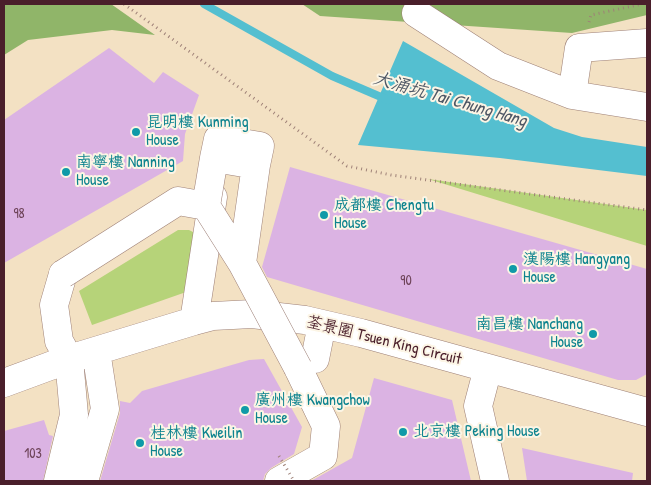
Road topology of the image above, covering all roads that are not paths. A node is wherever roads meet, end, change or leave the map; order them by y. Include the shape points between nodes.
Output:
1 (416, 13) dead end
2 (647, 43) edge
3 (572, 96) junction
4 (647, 108) edge
5 (210, 182) junction
6 (254, 182) junction
7 (242, 263) junction
8 (252, 314) junction
9 (194, 321) junction
10 (322, 324) junction
11 (96, 351) junction
12 (69, 359) junction
13 (307, 364) junction
14 (488, 368) junction
15 (4, 382) edge
16 (647, 412) edge
17 (279, 469) edge
18 (58, 481) edge
19 (84, 481) edge
20 (495, 481) edge

1 - 3 street via 498,66
2 - 3 street via 579,48
3 - 4 street
5 - 6 street
5 - 6 street, bridge via 218,139 260,146
5 - 7 street, bridge
5 - 12 street, bridge via 63,274 54,305 59,341
6 - 7 street, bridge
7 - 13 street, bridge
8 - 9 street, 荃景圍 Tsuen King Circuit via 222,315
8 - 9 street via 243,277 260,167 252,156 227,153 219,161
8 - 10 street, 荃景圍 Tsuen King Circuit
9 - 11 street, 荃景圍 Tsuen King Circuit
10 - 13 street
10 - 14 street, 荃景圍 Tsuen King Circuit
11 - 12 street, 荃景圍 Tsuen King Circuit
11 - 19 street via 105,409
12 - 15 street, 荃景圍 Tsuen King Circuit
12 - 18 street via 74,415
13 - 17 street via 326,426 323,456
14 - 16 street, 荃景圍 Tsuen King Circuit
14 - 20 street via 478,406

